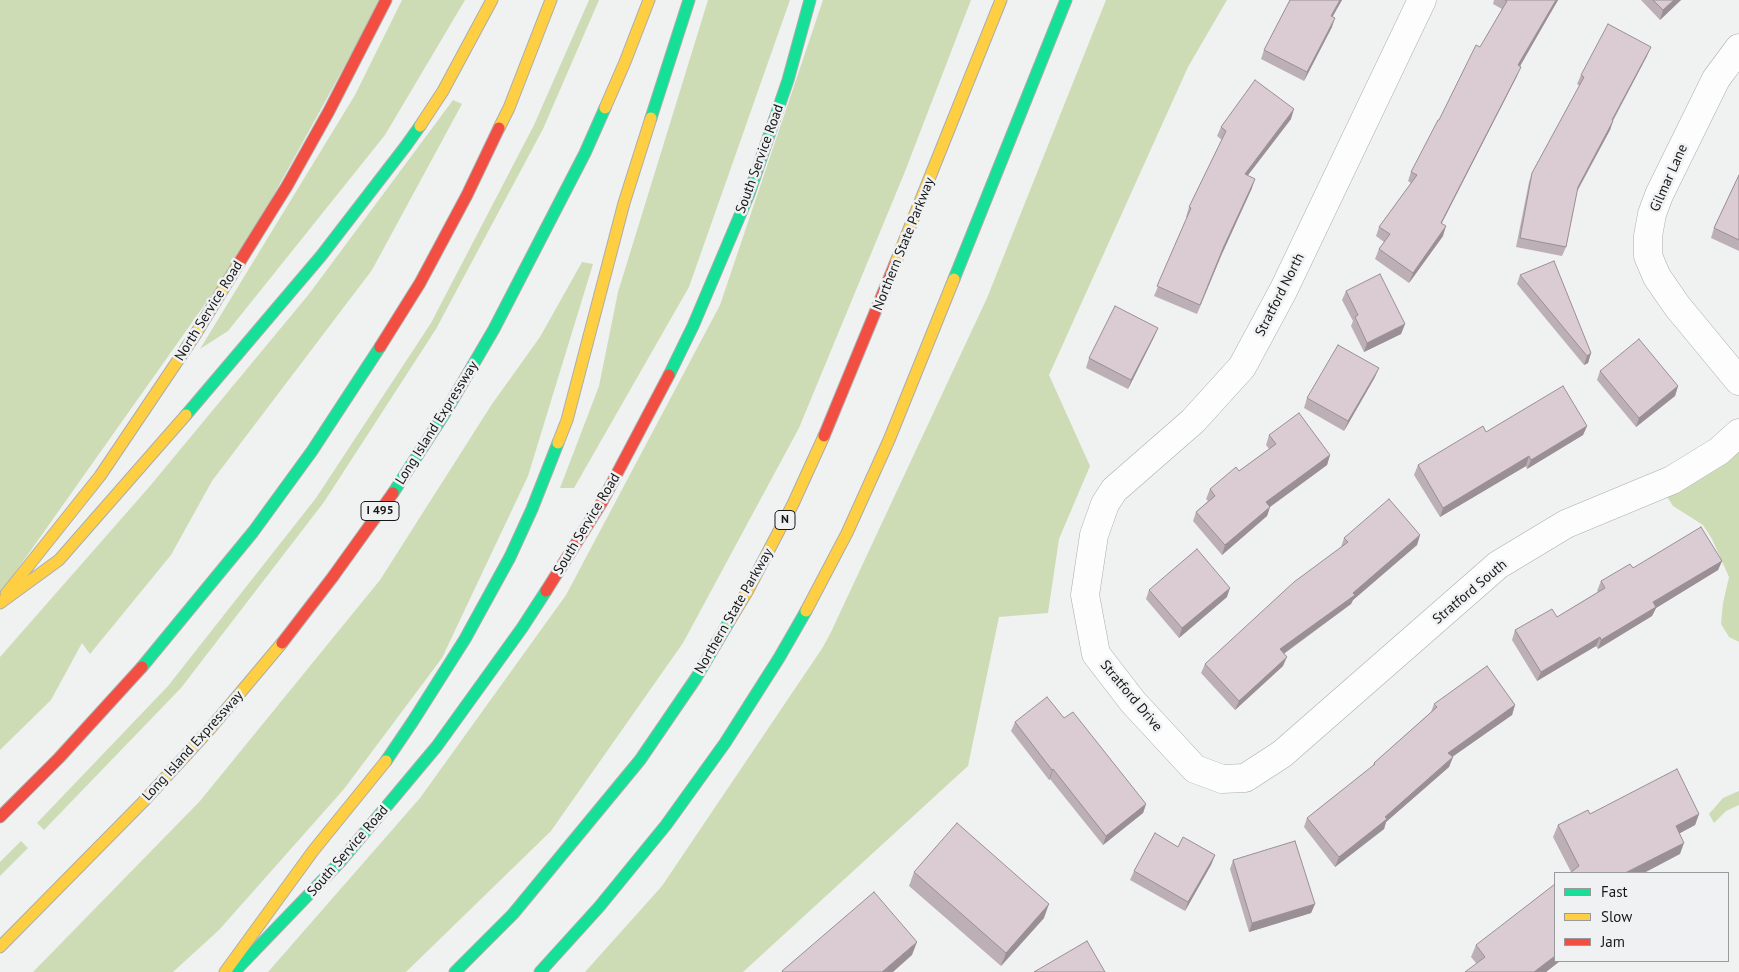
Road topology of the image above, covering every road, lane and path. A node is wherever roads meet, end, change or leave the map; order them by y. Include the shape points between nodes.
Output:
1 (386, 0) edge
2 (492, 0) edge
3 (551, 0) edge
4 (649, 0) edge
5 (689, 0) edge
6 (810, 0) edge
7 (1001, 0) edge
8 (1066, 0) edge
9 (1422, 0) edge
10 (1739, 48) edge
11 (1739, 381) edge
12 (1739, 433) edge
13 (1091, 553) joint
14 (0, 602) edge
15 (1222, 780) joint
16 (0, 817) edge
17 (0, 947) edge
18 (225, 972) edge
19 (234, 972) edge
20 (455, 972) edge
21 (540, 972) edge

1 - 14 main road, North Service Road via 287,186 195,335 100,476
2 - 14 main road via 443,91 322,256 59,560
3 - 16 main road via 509,108 462,204 420,283 368,368 247,539 128,684
4 - 17 main road, Long Island Expressway / I 495 via 625,62 541,240 445,413 390,498 326,586 210,730
5 - 18 main road via 624,203 568,420 510,558 465,639 413,721
6 - 19 main road, South Service Road via 769,137 730,240 670,374 602,502 522,628 437,746 340,862
7 - 20 main road, Northern State Parkway / N via 836,410 793,504 747,592 696,678 640,760 513,914
8 - 21 main road via 890,440 808,607 751,703 680,805 633,867
9 - 13 street, Stratford North via 1283,291 1242,367 1193,421 1114,490 1094,534
10 - 11 street, Gilmar Lane via 1716,79 1659,195 1648,236 1648,256 1657,277 1677,306
12 - 15 street, Stratford South via 1719,451 1672,480 1566,524 1498,565 1282,754 1245,778
13 - 15 street, Stratford Drive via 1085,595 1096,654 1133,702 1194,769

